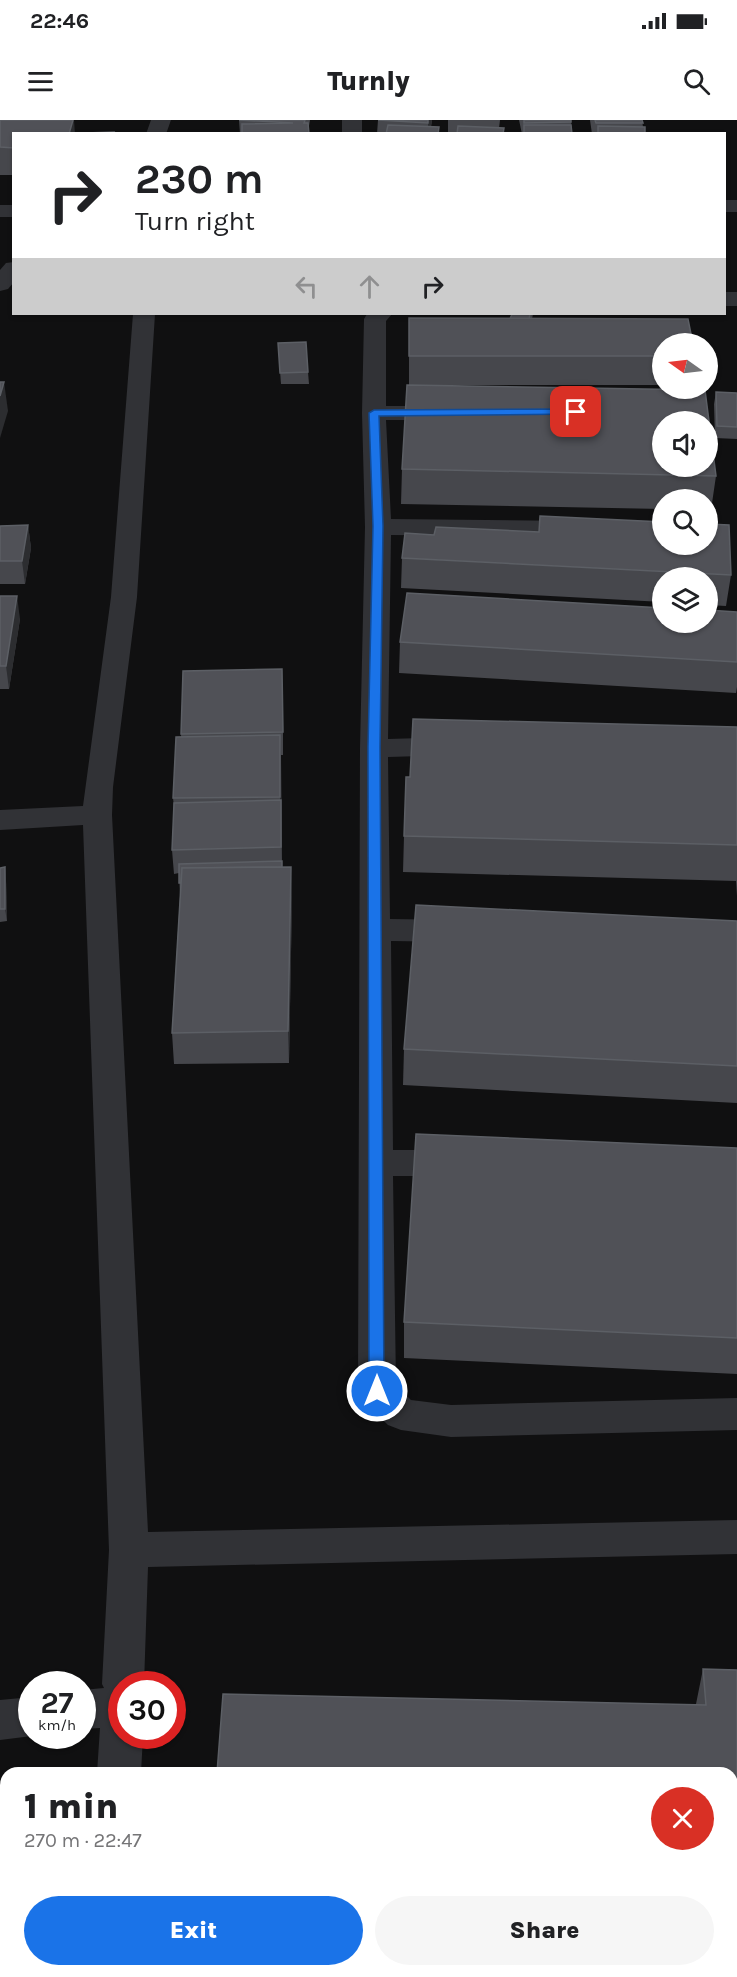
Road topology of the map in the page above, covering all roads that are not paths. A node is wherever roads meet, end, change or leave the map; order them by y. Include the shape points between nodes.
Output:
1 (12, 270) edge
2 (0, 284) edge
3 (144, 315) edge
4 (380, 315) edge
5 (374, 413) junction
6 (467, 413) edge
7 (378, 526) junction
8 (652, 530) edge
9 (481, 746) edge
10 (374, 747) junction
11 (97, 815) junction
12 (0, 820) edge
13 (374, 930) junction
14 (491, 931) edge
15 (376, 1163) junction
16 (492, 1164) edge
17 (737, 1414) edge
18 (737, 1538) edge
19 (129, 1550) junction
20 (124, 1671) edge
21 (18, 1718) edge
22 (0, 1720) edge
23 (120, 1749) edge
24 (119, 1767) edge

1 - 2 street
3 - 11 street via 124,597
4 - 5 street via 375,319
5 - 6 street
5 - 7 street
7 - 8 street
7 - 10 street
9 - 10 street
10 - 13 street
11 - 12 street
11 - 19 street
13 - 14 street
13 - 15 street
15 - 16 street
15 - 17 street via 377,1391 401,1414 451,1421
18 - 19 street
19 - 20 street
21 - 22 street
23 - 24 street

